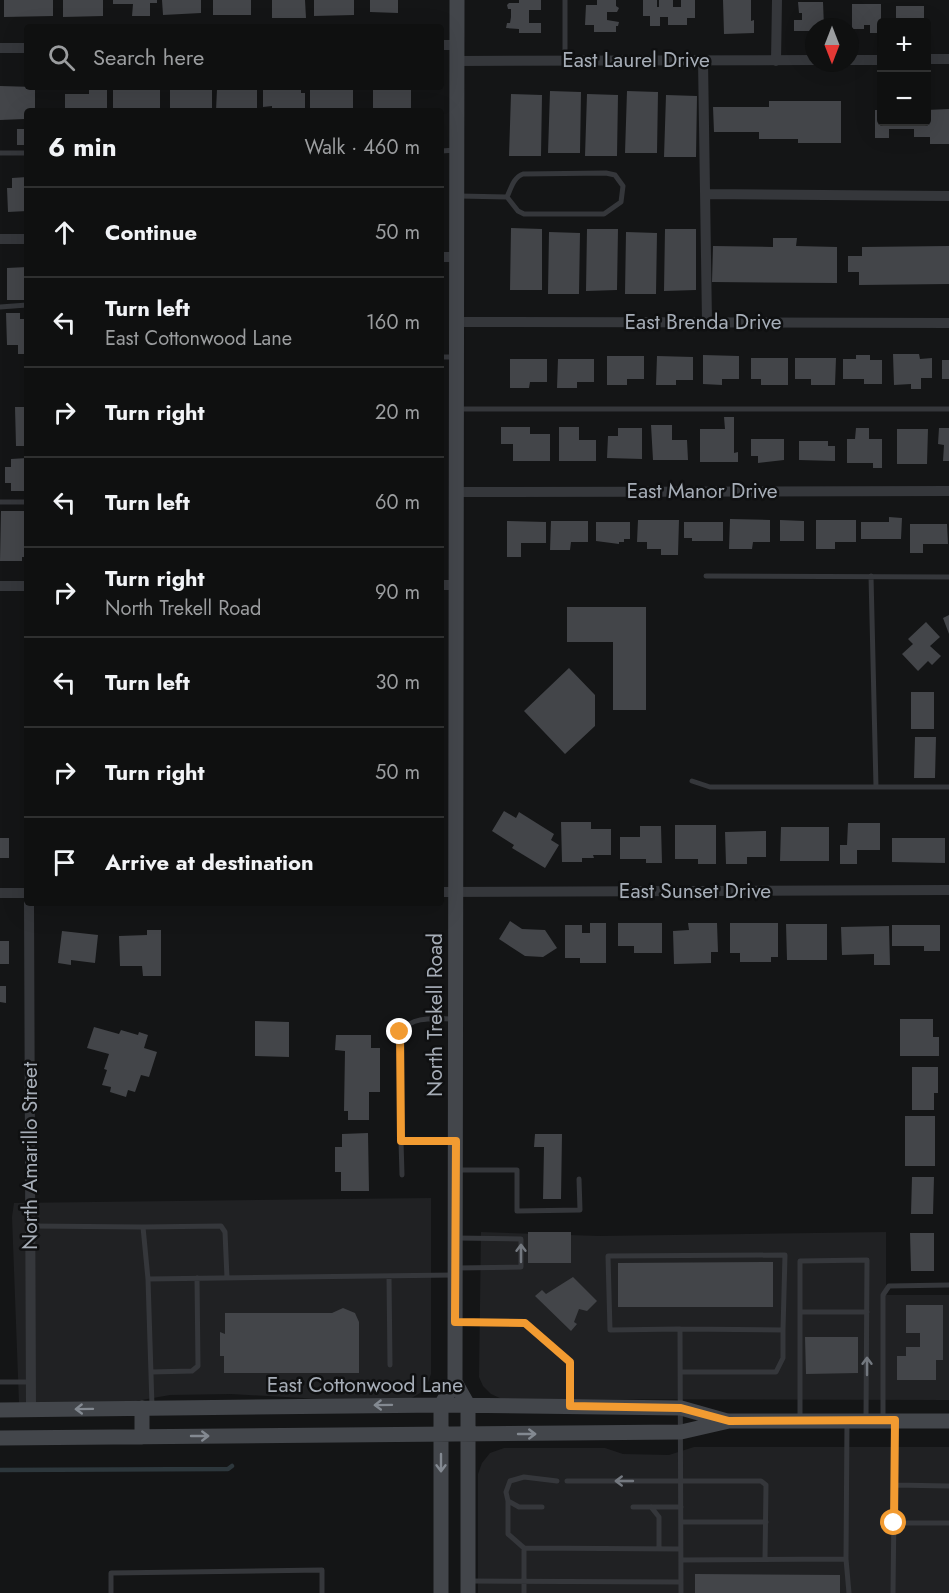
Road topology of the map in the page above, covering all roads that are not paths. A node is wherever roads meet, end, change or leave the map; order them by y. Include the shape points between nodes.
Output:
1 (457, 0) edge
2 (565, 0) edge
3 (777, 0) edge
4 (444, 45) edge
5 (457, 45) junction
6 (0, 48) edge
7 (24, 48) edge
8 (931, 59) edge
9 (949, 59) edge
10 (565, 60) junction
11 (704, 60) junction
12 (805, 60) edge
13 (859, 60) edge
14 (877, 60) edge
15 (457, 61) junction
16 (776, 61) junction
17 (444, 150) edge
18 (457, 150) junction
19 (0, 153) edge
20 (24, 153) edge
21 (705, 194) junction
22 (457, 195) junction
23 (949, 196) edge
24 (507, 197) junction
25 (0, 239) edge
26 (24, 239) edge
27 (444, 257) edge
28 (457, 257) junction
29 (24, 305) edge
30 (0, 307) edge
31 (457, 322) junction
32 (707, 322) junction
33 (949, 323) edge
34 (449, 357) edge
35 (456, 409) junction
36 (949, 409) edge
37 (949, 491) edge
38 (456, 492) junction
39 (0, 502) edge
40 (24, 502) edge
41 (706, 576) dead end
42 (871, 576) junction
43 (949, 577) edge
44 (448, 585) edge
45 (0, 586) edge
46 (24, 586) edge
47 (692, 781) dead end
48 (876, 787) junction
49 (949, 787) edge
50 (949, 890) edge
51 (449, 892) edge
52 (0, 893) edge
53 (24, 893) edge
54 (29, 906) edge
55 (456, 1019) junction
56 (401, 1141) junction
57 (456, 1141) junction
58 (455, 1170) junction
59 (402, 1175) dead end
60 (579, 1179) dead end
61 (30, 1226) junction
62 (143, 1227) junction
63 (455, 1238) junction
64 (455, 1271) junction
65 (389, 1276) junction
66 (197, 1278) junction
67 (227, 1278) junction
68 (148, 1279) junction
69 (949, 1286) edge
70 (800, 1312) junction
71 (867, 1312) junction
72 (455, 1322) junction
73 (680, 1329) junction
74 (783, 1330) junction
75 (390, 1365) dead end
76 (151, 1372) junction
77 (681, 1372) junction
78 (0, 1382) edge
79 (31, 1382) junction
80 (455, 1382) junction
81 (441, 1405) junction
82 (468, 1405) junction
83 (570, 1406) junction
84 (147, 1408) junction
85 (681, 1408) junction
86 (31, 1409) junction
87 (0, 1410) edge
88 (800, 1420) junction
89 (847, 1420) junction
90 (866, 1420) junction
91 (889, 1420) junction
92 (729, 1421) junction
93 (949, 1421) edge
94 (681, 1432) junction
95 (441, 1434) junction
96 (469, 1434) junction
97 (142, 1437) junction
98 (0, 1438) edge
99 (681, 1480) junction
100 (557, 1481) dead end
101 (567, 1481) dead end
102 (894, 1485) junction
103 (949, 1486) edge
104 (508, 1501) junction
105 (542, 1507) dead end
106 (633, 1507) dead end
107 (651, 1507) junction
108 (681, 1507) junction
109 (681, 1522) junction
110 (766, 1522) junction
111 (894, 1523) junction
112 (949, 1523) edge
113 (524, 1548) junction
114 (659, 1549) junction
115 (681, 1549) junction
116 (846, 1559) junction
117 (681, 1560) junction
118 (765, 1560) junction
119 (524, 1581) junction
120 (681, 1582) junction
121 (468, 1587) edge
122 (111, 1593) edge
123 (322, 1593) edge
124 (441, 1593) edge
125 (524, 1593) edge
126 (681, 1593) edge
127 (849, 1593) edge
128 (893, 1593) edge

1 - 5 main road, North Trekell Road
2 - 10 lane
3 - 16 street
4 - 5 street
5 - 15 main road, North Trekell Road
6 - 7 street
8 - 9 street
10 - 11 street, East Laurel Drive
10 - 15 street, East Laurel Drive
11 - 16 street, East Laurel Drive
11 - 21 street
12 - 16 street, East Laurel Drive
13 - 14 street
15 - 18 main road, North Trekell Road
17 - 18 lane
18 - 22 main road, North Trekell Road
19 - 20 lane
21 - 23 street
21 - 32 street
22 - 24 lane
22 - 28 main road, North Trekell Road
24 - 24 lane via 524,214 604,214 621,202 623,186 615,175 606,173 523,174 515,180
25 - 26 street
27 - 28 street
28 - 31 main road, North Trekell Road
29 - 30 lane
31 - 32 street, East Brenda Drive
31 - 34 main road, North Trekell Road
32 - 33 street, East Brenda Drive
34 - 35 main road, North Trekell Road
35 - 36 lane
35 - 38 main road, North Trekell Road
37 - 38 street, East Manor Drive
38 - 44 main road, North Trekell Road
39 - 40 lane
41 - 42 lane
42 - 43 lane
42 - 48 lane
44 - 51 main road, North Trekell Road
45 - 46 street
47 - 48 lane via 710,787
48 - 49 lane
50 - 51 street, East Sunset Drive
51 - 55 main road, North Trekell Road
52 - 53 street
54 - 61 street, North Amarillo Street
55 - 56 lane via 416,1020 400,1032
55 - 57 main road, North Trekell Road
56 - 57 lane
56 - 59 lane
57 - 58 main road, North Trekell Road
58 - 60 lane via 517,1170 517,1211 580,1210
58 - 63 main road, North Trekell Road
61 - 62 lane
61 - 79 street, North Amarillo Street
62 - 67 lane via 221,1226 225,1232
62 - 68 lane
63 - 64 main road, North Trekell Road
64 -> 63 lane via 521,1267 521,1239
64 - 65 lane
64 - 72 main road, North Trekell Road
65 - 67 lane
65 - 75 lane
66 - 67 lane
66 - 68 lane
66 - 76 lane via 198,1366 192,1371
68 - 76 lane
69 - 91 lane via 888,1286 883,1294
70 - 71 lane
70 - 71 lane via 800,1261 867,1260
70 - 88 lane
90 -> 71 lane
72 - 80 main road, North Trekell Road
72 - 83 lane via 525,1323 570,1362
73 - 74 lane
73 - 74 lane via 610,1330 608,1256 785,1255
73 - 77 lane
74 - 77 lane via 783,1358 776,1372
76 - 84 lane
77 - 85 lane
78 - 79 lane
79 - 86 street, North Amarillo Street
80 - 81 main road
80 - 82 main road, North Trekell Road
81 - 82 main road, East Cottonwood Lane
81 -> 84 main road, East Cottonwood Lane
81 - 95 main road
82 - 83 main road, East Cottonwood Lane
82 - 96 main road, North Trekell Road
83 - 85 main road, East Cottonwood Lane
84 -> 86 main road, East Cottonwood Lane
84 - 97 main road
85 - 92 main road, East Cottonwood Lane
85 - 94 lane
86 - 87 main road, East Cottonwood Lane
88 - 89 main road, East Cottonwood Lane
88 - 92 main road, East Cottonwood Lane
89 - 90 main road, East Cottonwood Lane
89 - 116 lane
90 - 91 main road, East Cottonwood Lane
91 - 93 main road, East Cottonwood Lane
91 - 102 lane
92 - 94 main road, East Cottonwood Lane
96 -> 94 main road, East Cottonwood Lane
94 - 99 lane
95 - 96 main road, East Cottonwood Lane
97 -> 95 main road, East Cottonwood Lane
95 -> 124 main road
96 - 121 main road, North Trekell Road
97 - 98 main road, East Cottonwood Lane
99 -> 101 lane
99 - 108 lane
99 - 110 lane via 761,1481 766,1485
100 - 104 lane via 524,1477 510,1481
102 - 103 lane
102 - 111 lane
104 - 105 lane via 519,1507
104 - 113 lane via 508,1534
106 - 107 lane
107 - 108 lane
107 - 114 lane via 659,1517
108 - 109 lane
109 - 110 lane
109 - 115 lane
110 - 118 lane
111 - 112 lane
111 - 128 lane
113 - 114 lane
113 - 119 lane
114 - 115 lane
115 - 117 lane
116 - 118 lane
116 - 127 lane
117 - 118 lane
117 - 120 lane
119 - 120 lane
119 - 121 lane
119 - 125 lane
120 - 126 lane
122 - 123 lane via 111,1572 322,1570

